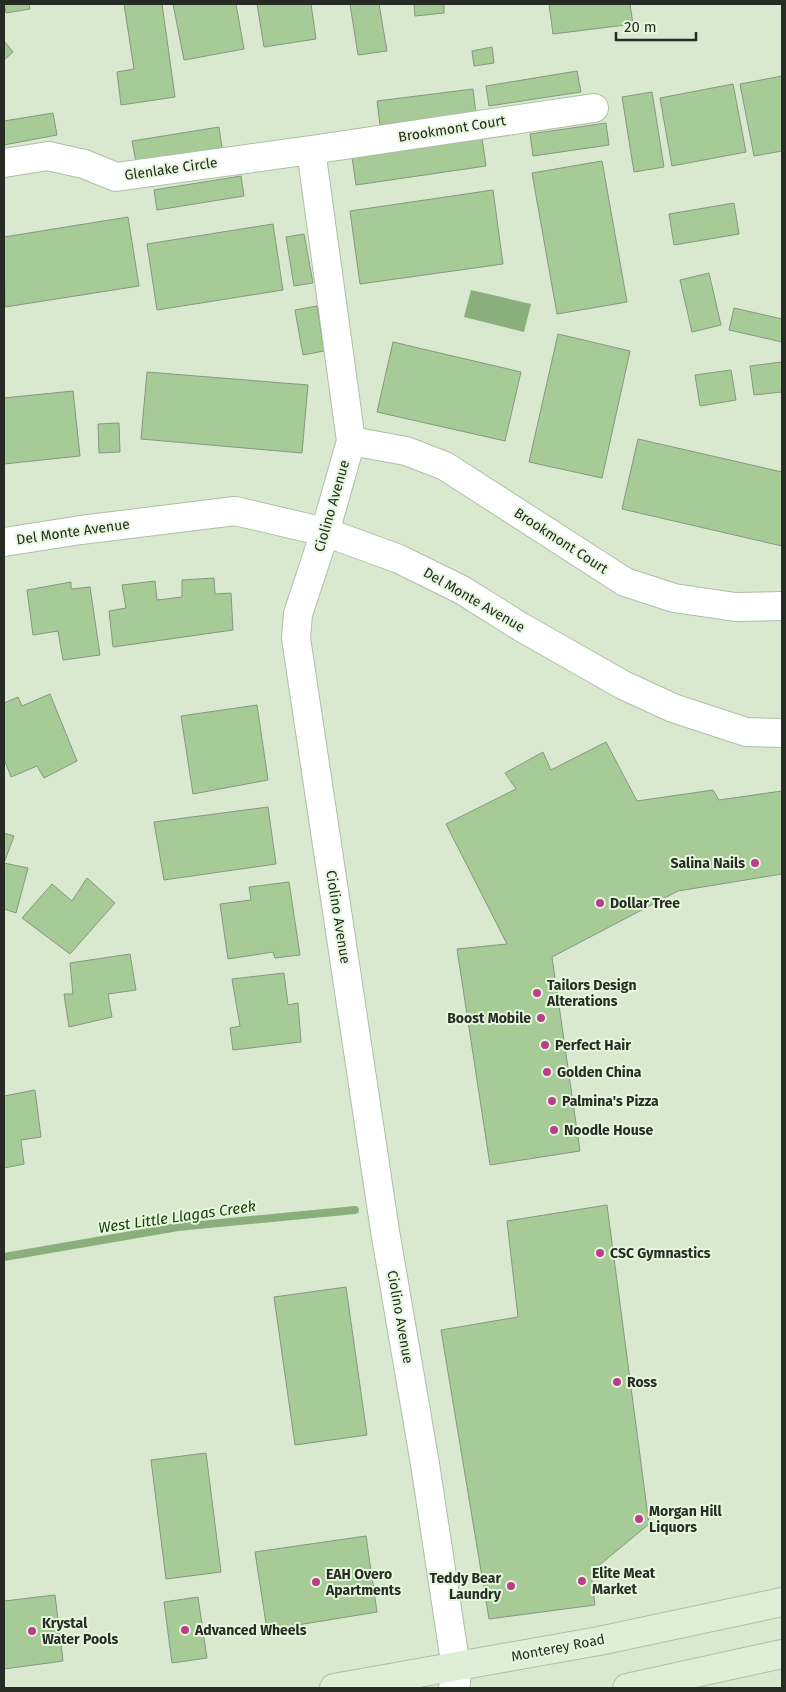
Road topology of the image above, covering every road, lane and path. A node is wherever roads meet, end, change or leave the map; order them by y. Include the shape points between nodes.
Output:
1 (594, 108) dead end
2 (311, 150) junction
3 (4, 162) edge
4 (351, 441) junction
5 (325, 532) junction
6 (4, 542) edge
7 (782, 606) edge
8 (782, 733) edge
9 (782, 1602) edge
10 (782, 1654) edge
11 (454, 1678) edge
12 (334, 1688) edge
13 (627, 1688) edge

1 - 2 street, Brookmont Court
2 - 3 street, Glenlake Circle via 116,177 84,164 48,156
2 - 4 street, Ciolino Avenue
4 - 5 street, Ciolino Avenue
4 - 7 street, Brookmont Court via 406,451 445,466 625,582 674,598 735,606
5 - 6 street, Del Monte Avenue via 235,511
5 - 8 street, Del Monte Avenue via 399,559 462,590 623,685 673,708 746,732
5 - 11 street, Ciolino Avenue via 298,614 296,638 385,1231 425,1464
9 - 11 main road, Monterey Road
10 - 13 main road
11 - 12 main road, Monterey Road

